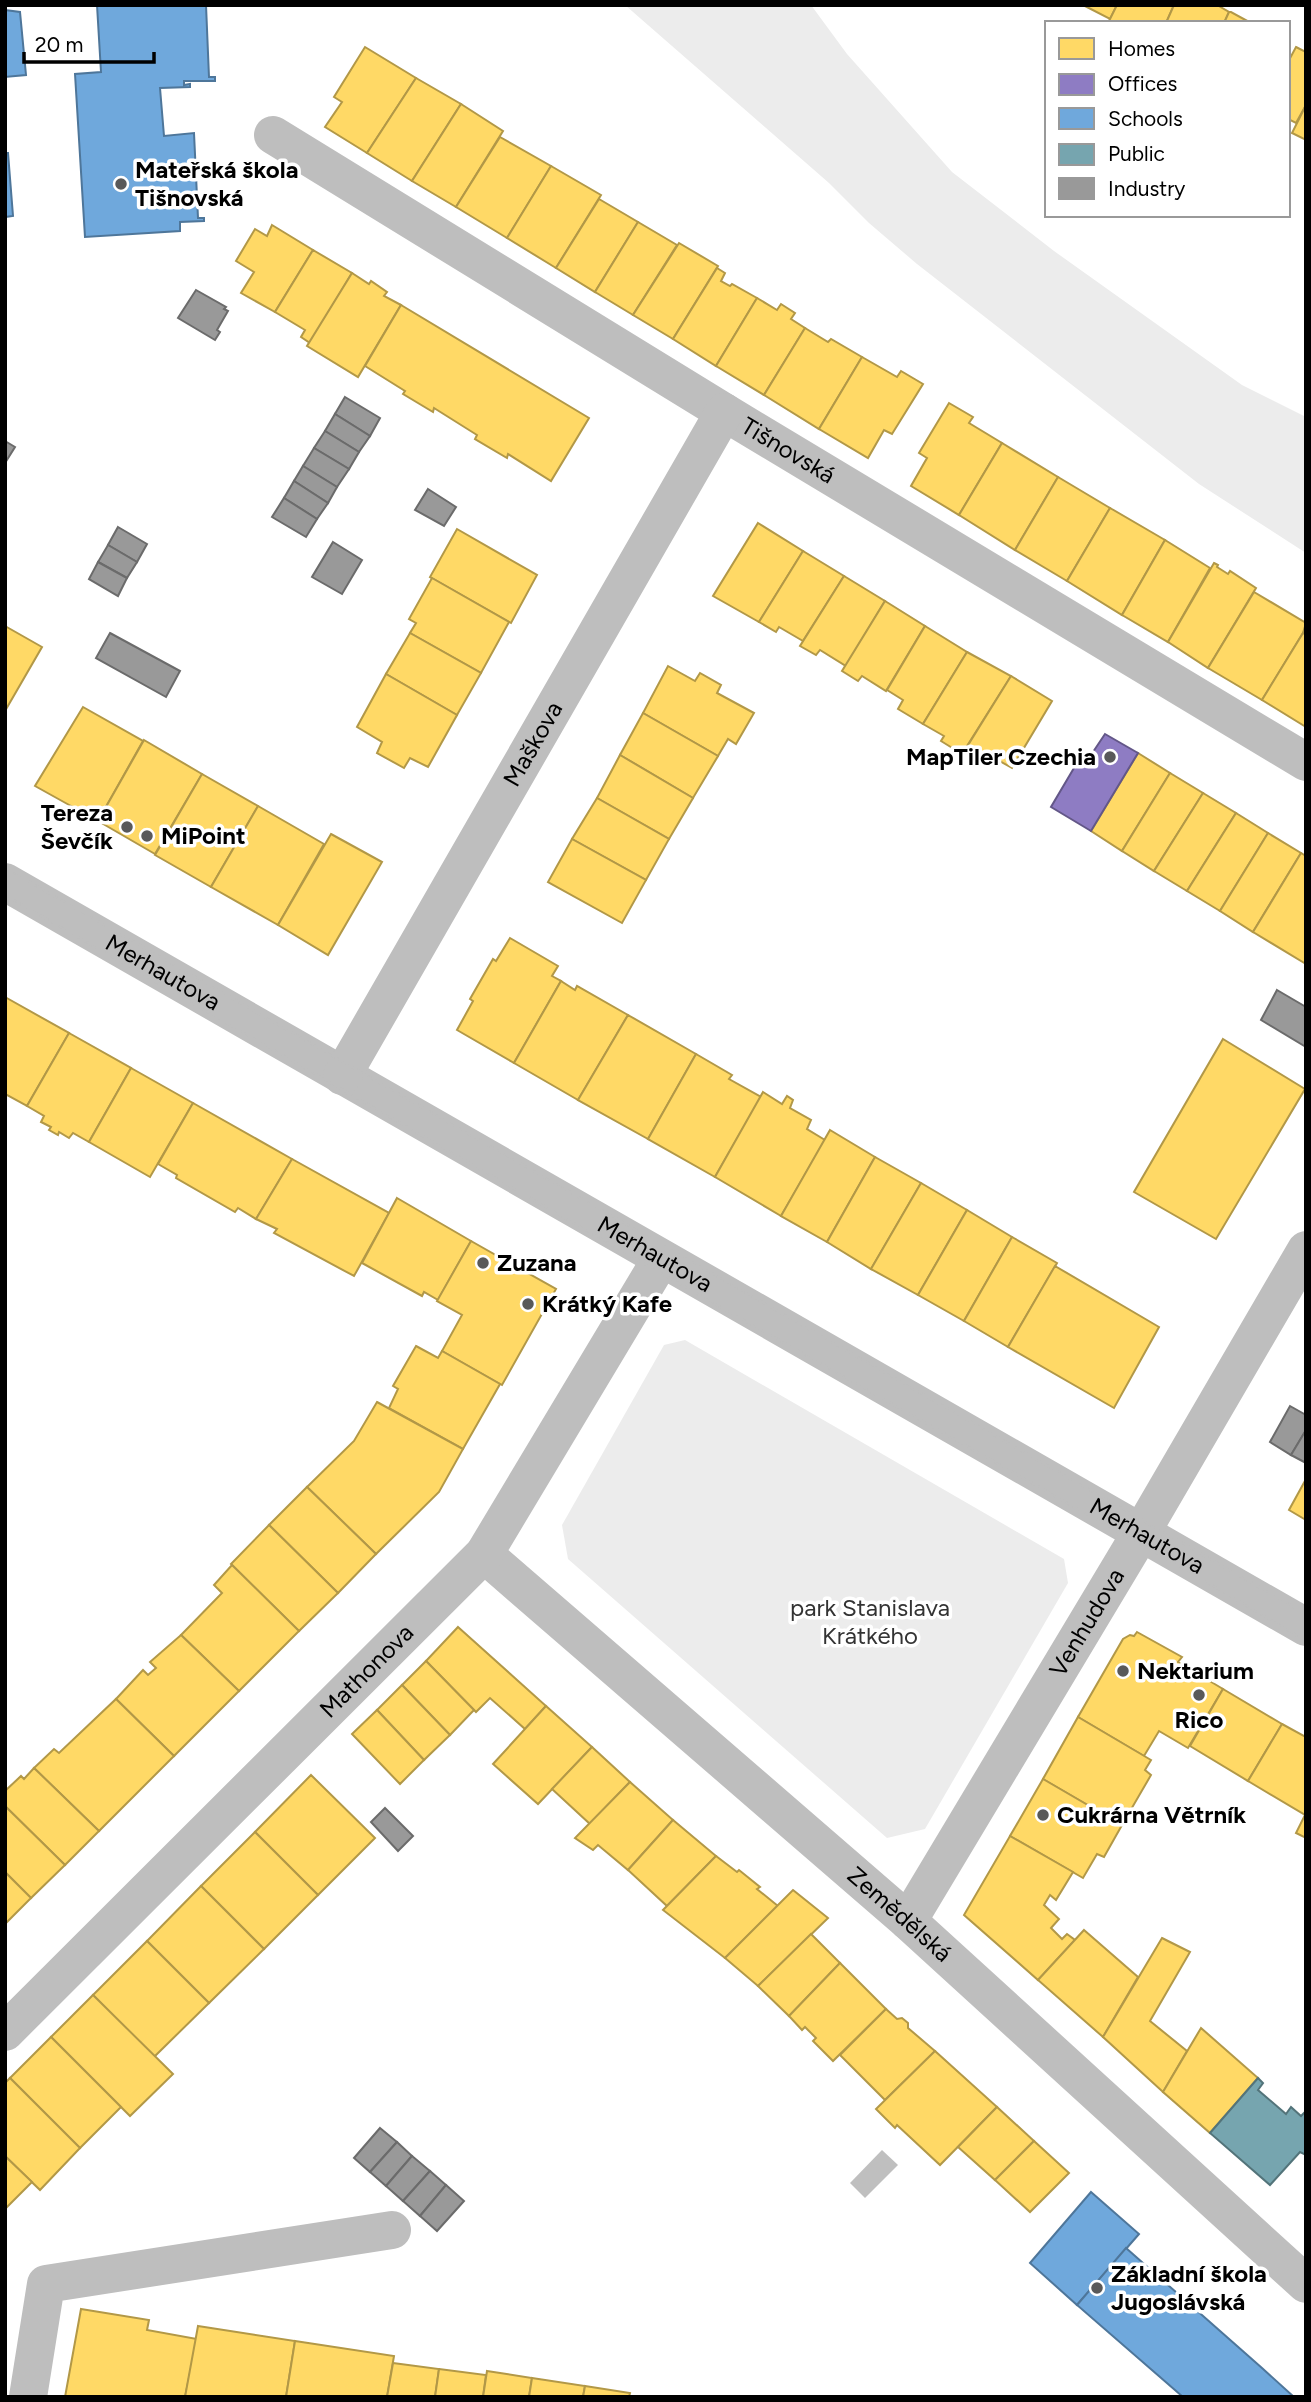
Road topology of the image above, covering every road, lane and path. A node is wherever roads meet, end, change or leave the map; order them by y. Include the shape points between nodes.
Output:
1 (273, 135) dead end
2 (724, 412) junction
3 (1306, 762) edge
4 (5, 882) edge
5 (342, 1076) junction
6 (1306, 1250) edge
7 (661, 1259) junction
8 (1142, 1531) junction
9 (484, 1554) junction
10 (1306, 1627) edge
11 (908, 1921) junction
12 (5, 2032) edge
13 (392, 2231) dead end
14 (1306, 2284) edge
15 (28, 2397) edge

1 - 2 street, Tišnovská
2 - 3 street, Tišnovská
2 - 5 street, Maškova
4 - 5 street, Merhautova
5 - 7 street, Merhautova
6 - 8 street, Venhudova
7 - 8 street, Merhautova
7 - 9 street, Mathonova
8 - 10 street, Merhautova
8 - 11 street, Venhudova
9 - 11 street, Zemědělská
9 - 12 street, Mathonova
11 - 14 street, Zemědělská
13 - 15 street via 46,2284

